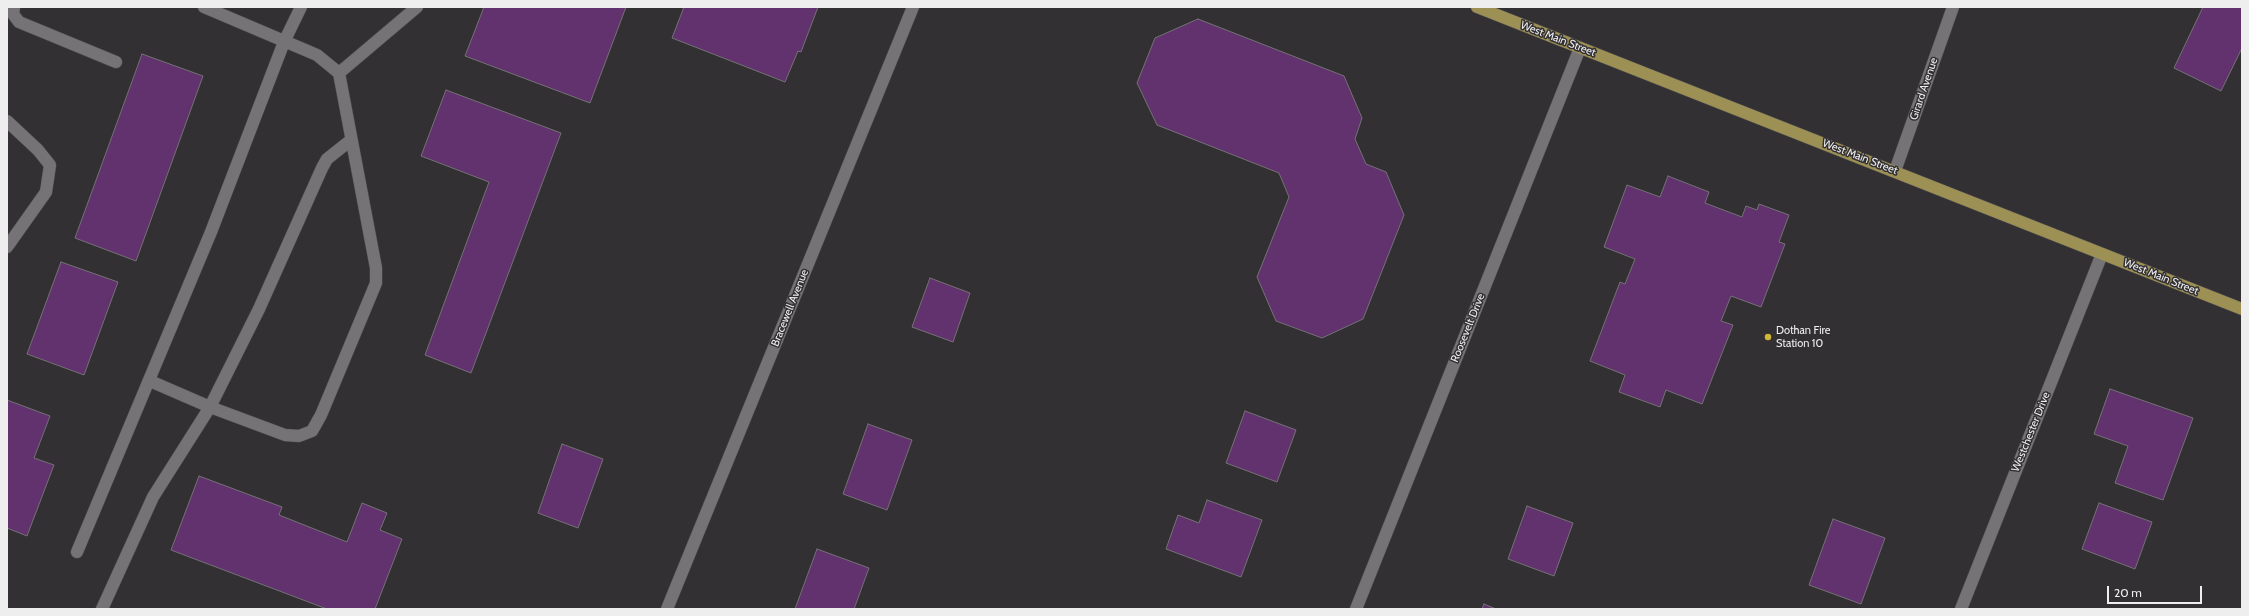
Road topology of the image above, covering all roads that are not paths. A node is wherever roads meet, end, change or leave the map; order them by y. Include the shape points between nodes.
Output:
1 (14, 7) edge
2 (204, 7) edge
3 (301, 7) edge
4 (417, 7) edge
5 (913, 7) edge
6 (1477, 7) edge
7 (1953, 7) edge
8 (284, 42) junction
9 (1580, 48) junction
10 (116, 62) dead end
11 (339, 73) junction
12 (7, 121) edge
13 (351, 140) junction
14 (1895, 171) junction
15 (7, 247) edge
16 (2102, 254) junction
17 (2242, 309) edge
18 (150, 381) junction
19 (210, 407) junction
20 (77, 552) dead end
21 (102, 609) edge
22 (667, 609) edge
23 (1356, 609) edge
24 (1960, 609) edge

1 - 10 street via 13,14 19,22
2 - 8 street
3 - 8 street
4 - 11 street
5 - 22 street, Bracewell Avenue
6 - 9 main road, West Main Street
7 - 14 street, Girard Avenue
8 - 11 street via 317,55
8 - 18 street
9 - 14 main road, West Main Street
9 - 23 street, Roosevelt Drive
11 - 13 street
12 - 15 street via 50,164 46,192
13 - 19 street via 327,159 322,168 259,309
13 - 19 street via 376,268 376,283 321,415 312,431 299,436 285,435
14 - 16 main road, West Main Street
16 - 17 main road, West Main Street
16 - 24 street, Westchester Drive
18 - 19 street
18 - 20 street
19 - 21 street via 153,497

